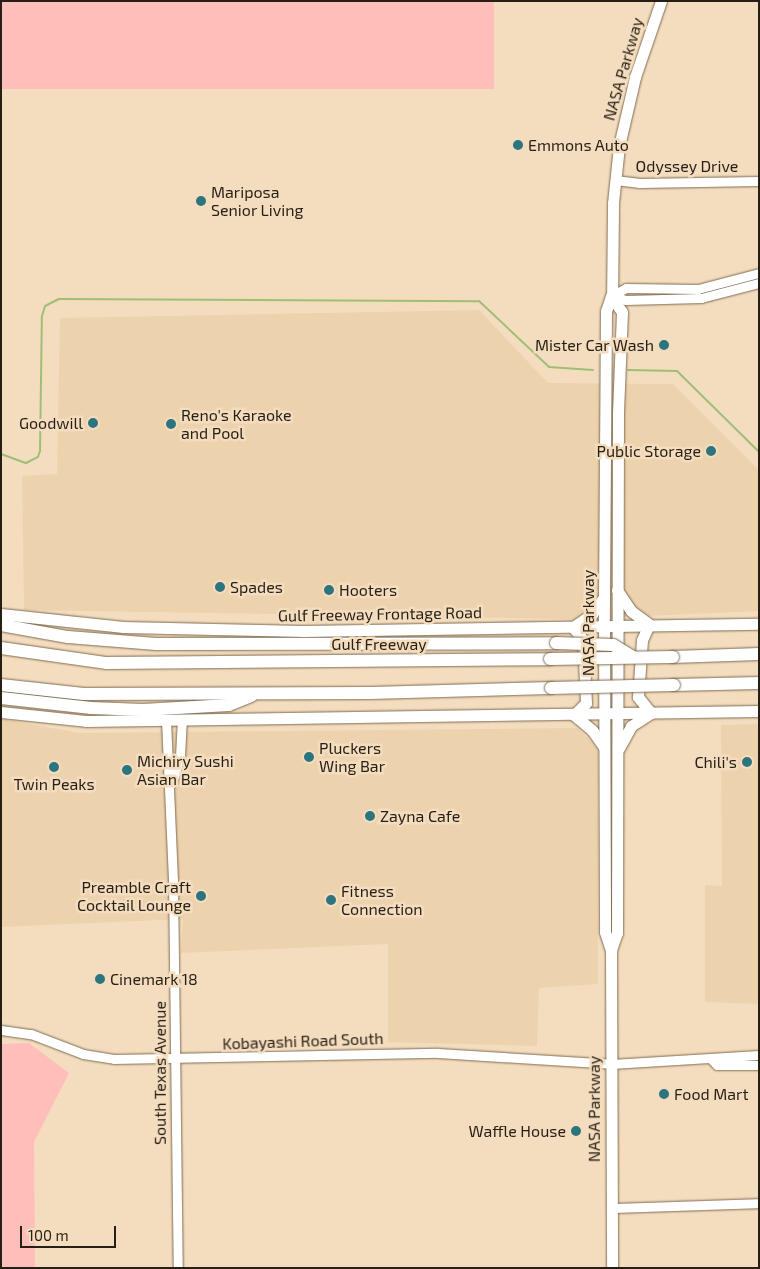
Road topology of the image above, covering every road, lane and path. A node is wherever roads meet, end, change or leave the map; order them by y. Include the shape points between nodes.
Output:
1 (661, 1) edge
2 (615, 180) junction
3 (759, 181) edge
4 (759, 273) edge
5 (759, 282) edge
6 (611, 296) junction
7 (604, 412) junction
8 (618, 412) junction
9 (617, 589) junction
10 (604, 596) junction
11 (1, 614) edge
12 (650, 624) junction
13 (759, 624) edge
14 (1, 625) edge
15 (573, 627) junction
16 (604, 627) junction
17 (617, 627) junction
18 (1, 648) edge
19 (759, 654) edge
20 (633, 657) junction
21 (759, 683) edge
22 (1, 686) edge
23 (257, 693) junction
24 (1, 698) edge
25 (759, 711) edge
26 (1, 712) edge
27 (651, 713) junction
28 (604, 714) junction
29 (618, 714) junction
30 (574, 715) junction
31 (166, 720) junction
32 (182, 720) junction
33 (604, 748) junction
34 (618, 750) junction
35 (170, 788) junction
36 (611, 951) junction
37 (1, 1030) edge
38 (759, 1055) edge
39 (176, 1060) junction
40 (712, 1060) junction
41 (611, 1064) junction
42 (759, 1065) edge
43 (759, 1203) edge
44 (611, 1208) junction
45 (178, 1268) edge
46 (612, 1268) edge

1 - 2 main road, NASA Parkway via 626,111
2 - 3 street, Odyssey Drive via 640,183
2 - 6 main road, NASA Parkway
4 - 6 street via 698,289 626,288
5 - 6 street via 697,298 626,300
6 - 7 main road, NASA Parkway via 606,311
6 - 8 main road, NASA Parkway via 622,312
7 - 8 main road
7 - 10 main road, NASA Parkway
8 - 9 main road, NASA Parkway
9 - 12 main road via 631,611
9 - 17 main road, NASA Parkway
10 - 15 main road via 592,614
10 - 16 main road, NASA Parkway
11 - 15 main road, Gulf Freeway Frontage Road via 177,630
12 - 13 main road, Gulf Freeway Frontage Road
12 - 17 main road, Gulf Freeway Frontage Road
12 - 27 main road via 642,640 638,698
14 - 20 highway, bridge via 68,637 156,644 556,643 613,645
15 - 16 main road, Gulf Freeway Frontage Road
15 - 30 main road via 583,640 586,703
16 - 17 main road, Gulf Freeway Frontage Road
16 - 28 main road, NASA Parkway
17 - 29 main road, NASA Parkway
18 - 20 highway, Gulf Freeway, bridge via 107,663
19 - 20 highway, Gulf Freeway, bridge
21 - 23 highway, bridge
22 - 23 highway via 84,694
23 - 24 highway via 229,706 143,710
25 - 27 main road
26 - 31 main road via 86,721
27 - 29 main road
27 - 34 main road via 631,726
28 - 29 main road
28 - 30 main road
28 - 33 main road, NASA Parkway
29 - 34 main road, NASA Parkway
30 - 32 main road
30 - 33 main road via 592,730
31 - 32 main road
31 - 35 street, South Texas Avenue
32 - 35 street, South Texas Avenue via 180,756
33 - 36 main road, NASA Parkway via 605,932
34 - 36 main road, NASA Parkway via 617,933
35 - 39 street, South Texas Avenue
36 - 41 main road, NASA Parkway
37 - 39 street, Kobayashi Road South via 31,1034 101,1058
38 - 40 street via 720,1055
39 - 41 street, Kobayashi Road South via 438,1053
39 - 45 street, South Texas Avenue
40 - 41 street, Kobayashi Road South
40 - 42 street via 717,1065
41 - 44 main road, NASA Parkway
43 - 44 street
44 - 46 main road, NASA Parkway

